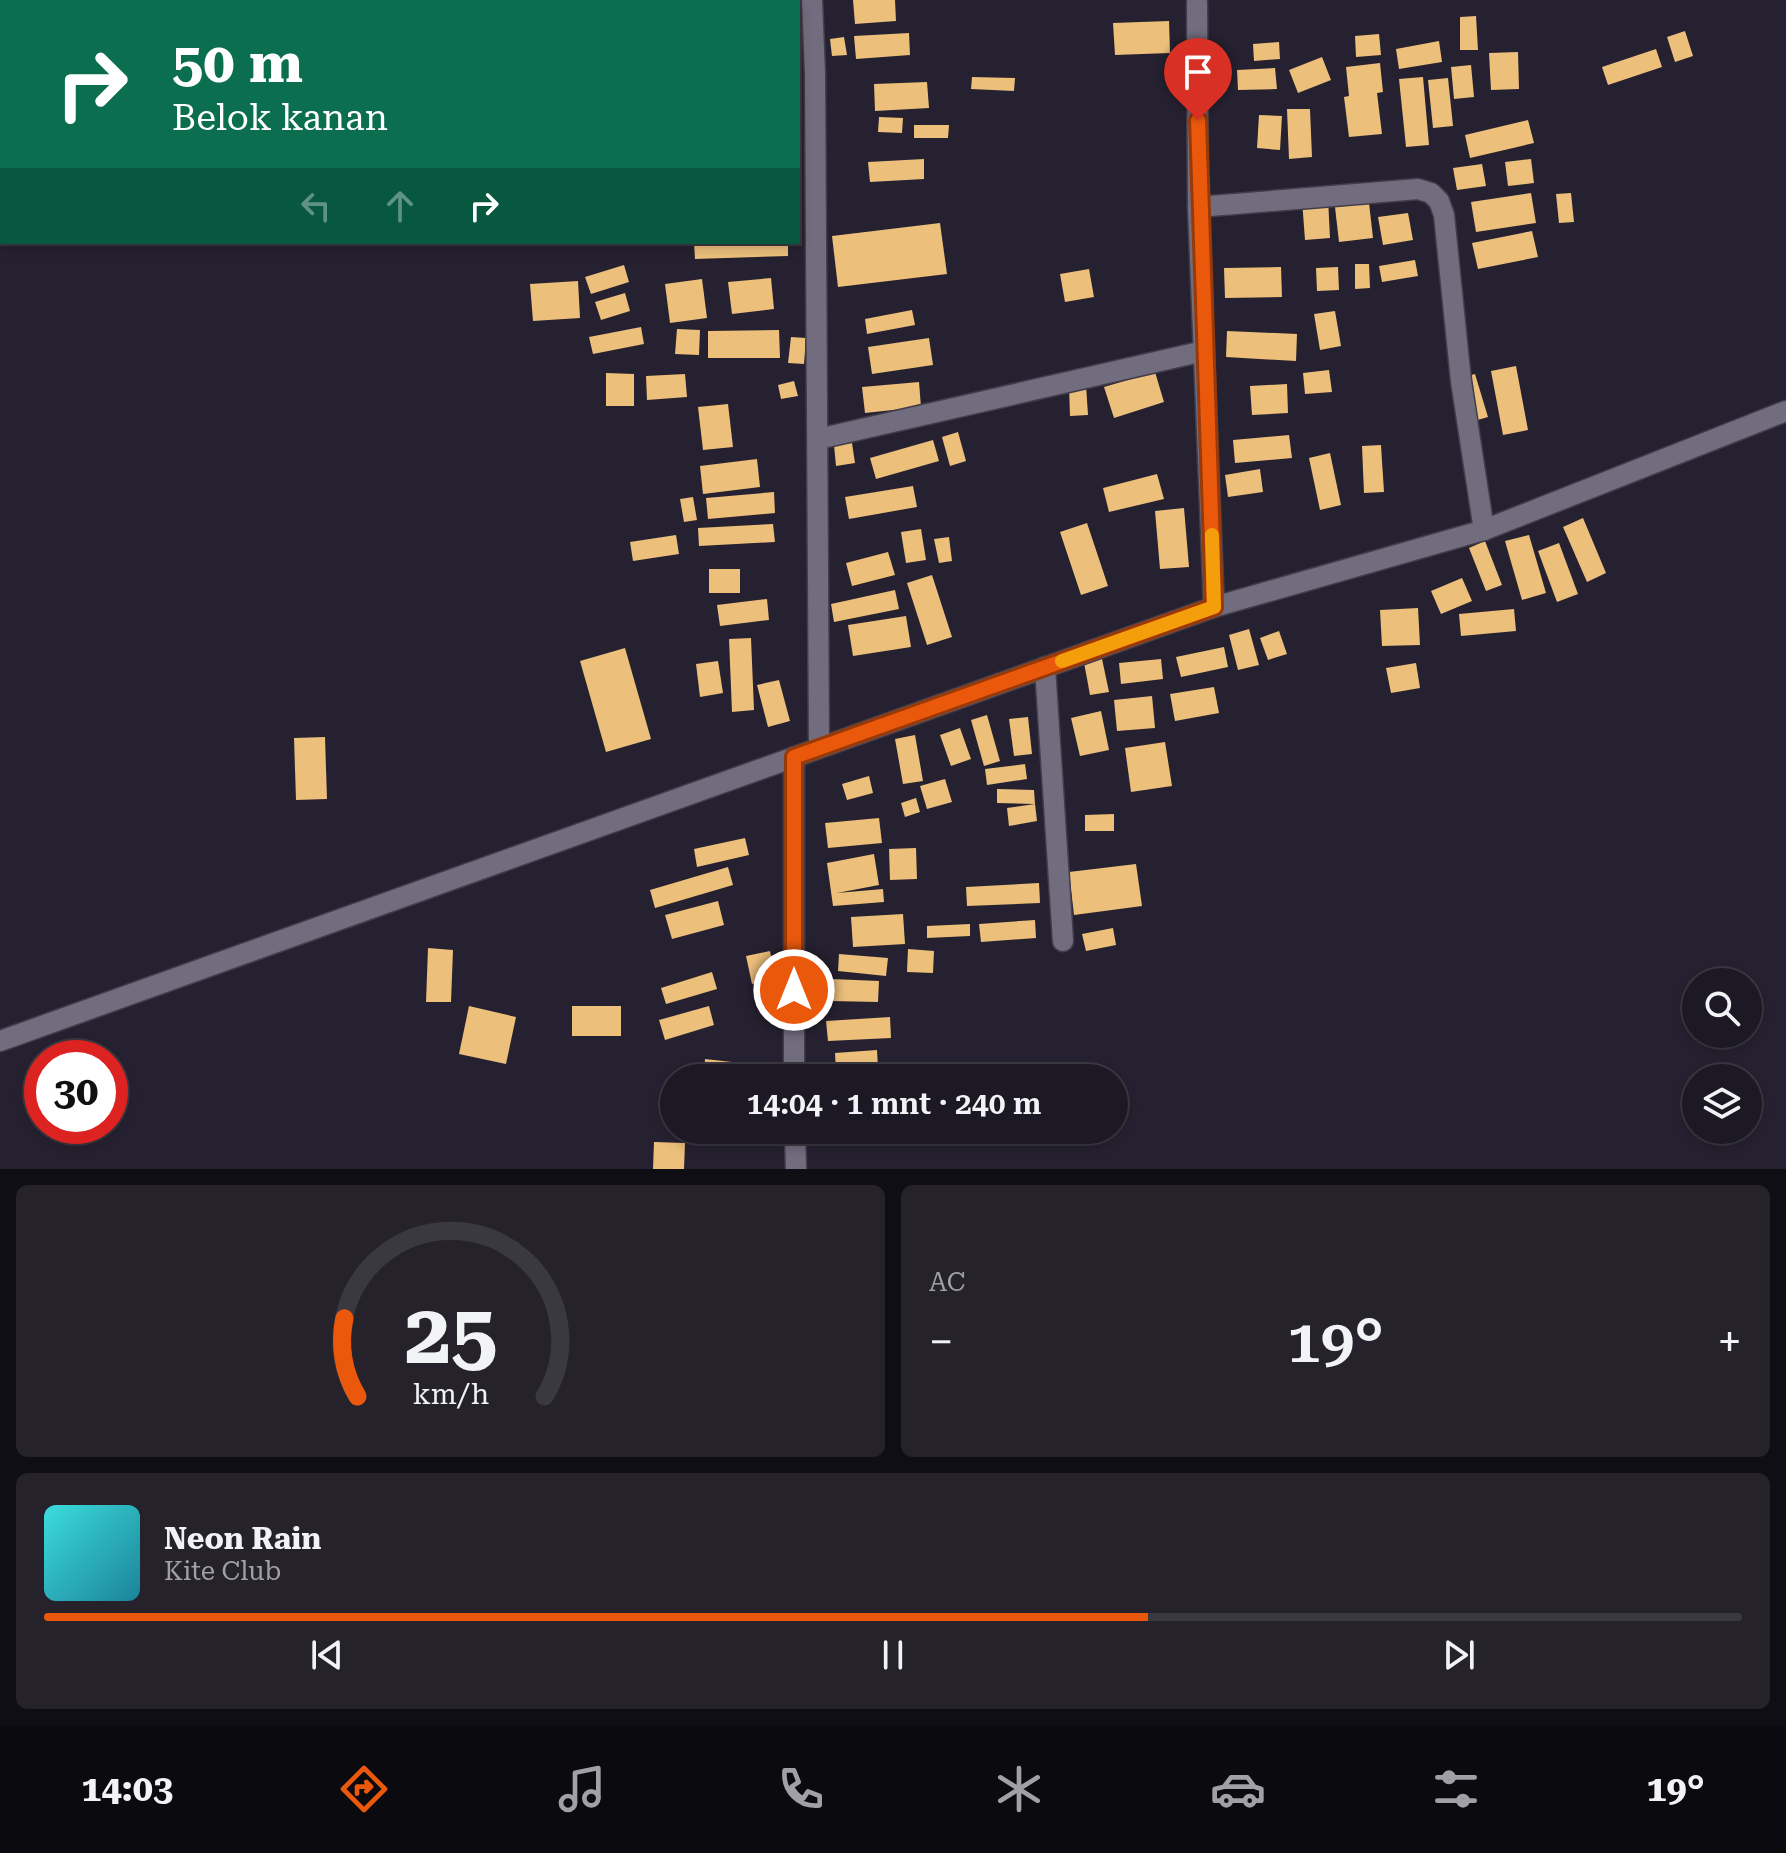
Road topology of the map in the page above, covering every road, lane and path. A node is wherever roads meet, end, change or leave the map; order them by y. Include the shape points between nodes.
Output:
1 (812, 0) edge
2 (1197, 3) dead end
3 (1198, 207) junction
4 (1204, 351) junction
5 (1786, 411) edge
6 (818, 439) junction
7 (1484, 530) junction
8 (1214, 607) junction
9 (1045, 667) junction
10 (819, 745) junction
11 (794, 757) junction
12 (1063, 941) dead end
13 (0, 1041) edge
14 (794, 1064) edge
15 (795, 1144) edge
16 (796, 1169) edge

1 - 6 street
2 - 3 street
3 - 4 street
3 - 7 street via 1418,189 1439,201
4 - 6 street
4 - 8 street
5 - 7 street
6 - 10 street
7 - 8 street
8 - 9 street
9 - 10 street
9 - 12 street
10 - 11 street
11 - 13 street
11 - 14 street
15 - 16 street

